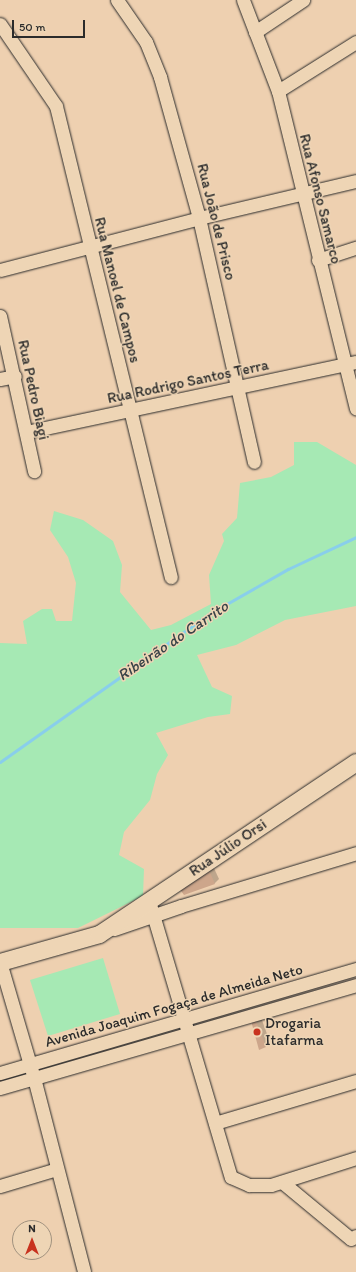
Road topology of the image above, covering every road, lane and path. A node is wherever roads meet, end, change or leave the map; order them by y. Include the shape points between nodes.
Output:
1 (117, 0) edge
2 (243, 0) edge
3 (303, 0) edge
4 (0, 24) edge
5 (255, 32) junction
6 (356, 42) edge
7 (278, 91) junction
8 (356, 182) edge
9 (303, 193) junction
10 (199, 218) junction
11 (91, 248) junction
12 (356, 248) edge
13 (318, 260) junction
14 (0, 270) edge
15 (0, 316) edge
16 (350, 363) edge
17 (15, 376) junction
18 (0, 379) edge
19 (238, 388) junction
20 (356, 409) edge
21 (130, 411) junction
22 (26, 432) junction
23 (254, 462) dead end
24 (34, 471) dead end
25 (171, 577) dead end
26 (356, 762) edge
27 (356, 853) edge
28 (154, 903) junction
29 (180, 906) junction
30 (0, 962) edge
31 (356, 969) edge
32 (356, 985) edge
33 (187, 1027) junction
34 (30, 1064) junction
35 (0, 1073) edge
36 (34, 1078) junction
37 (356, 1081) edge
38 (0, 1088) edge
39 (215, 1123) junction
40 (356, 1158) edge
41 (57, 1169) junction
42 (282, 1182) junction
43 (0, 1186) edge
44 (356, 1236) edge
45 (84, 1272) edge

1 - 10 street, Rua João de Prisco via 146,42 160,77
2 - 5 street, Rua Afonso Samarco
3 - 5 street
4 - 11 street, Rua Manoel de Campos via 56,106
5 - 7 street, Rua Afonso Samarco
6 - 7 street
7 - 9 street, Rua Afonso Samarco
8 - 9 street
9 - 10 street
9 - 13 street, Rua Afonso Samarco
10 - 11 street
10 - 19 street, Rua João de Prisco
11 - 14 street
11 - 21 street, Rua Manoel de Campos
12 - 13 street
13 - 16 street, Rua Afonso Samarco
15 - 17 street, Rua Pedro Biagi
16 - 19 street, Rua Rodrigo Santos Terra
16 - 20 street, Rua Afonso Samarco
17 - 18 street
17 - 22 street, Rua Pedro Biagi
19 - 21 street, Rua Rodrigo Santos Terra
19 - 23 street, Rua João de Prisco
21 - 22 street, Rua Rodrigo Santos Terra
21 - 25 street, Rua Manoel de Campos
22 - 24 street, Rua Pedro Biagi
26 - 28 main road, Rua Júlio Orsi
27 - 29 street
28 - 29 street
28 - 29 street
28 - 30 main road, Rua Júlio Orsi via 99,934
28 - 33 street
30 - 34 street
31 - 33 street, Avenida Joaquim Fogaça de Almeida Neto
32 - 33 street, Avenida Joaquim Fogaça de Almeida Neto
33 - 34 street, Avenida Joaquim Fogaça de Almeida Neto
33 - 36 street, Avenida Joaquim Fogaça de Almeida Neto
33 - 39 street
34 - 35 street, Avenida Joaquim Fogaça de Almeida Neto
34 - 36 street
36 - 38 street, Avenida Joaquim Fogaça de Almeida Neto
36 - 41 street
37 - 39 street
39 - 42 street via 231,1177 249,1185
40 - 42 street
41 - 43 street
41 - 45 street
42 - 44 street via 351,1239

